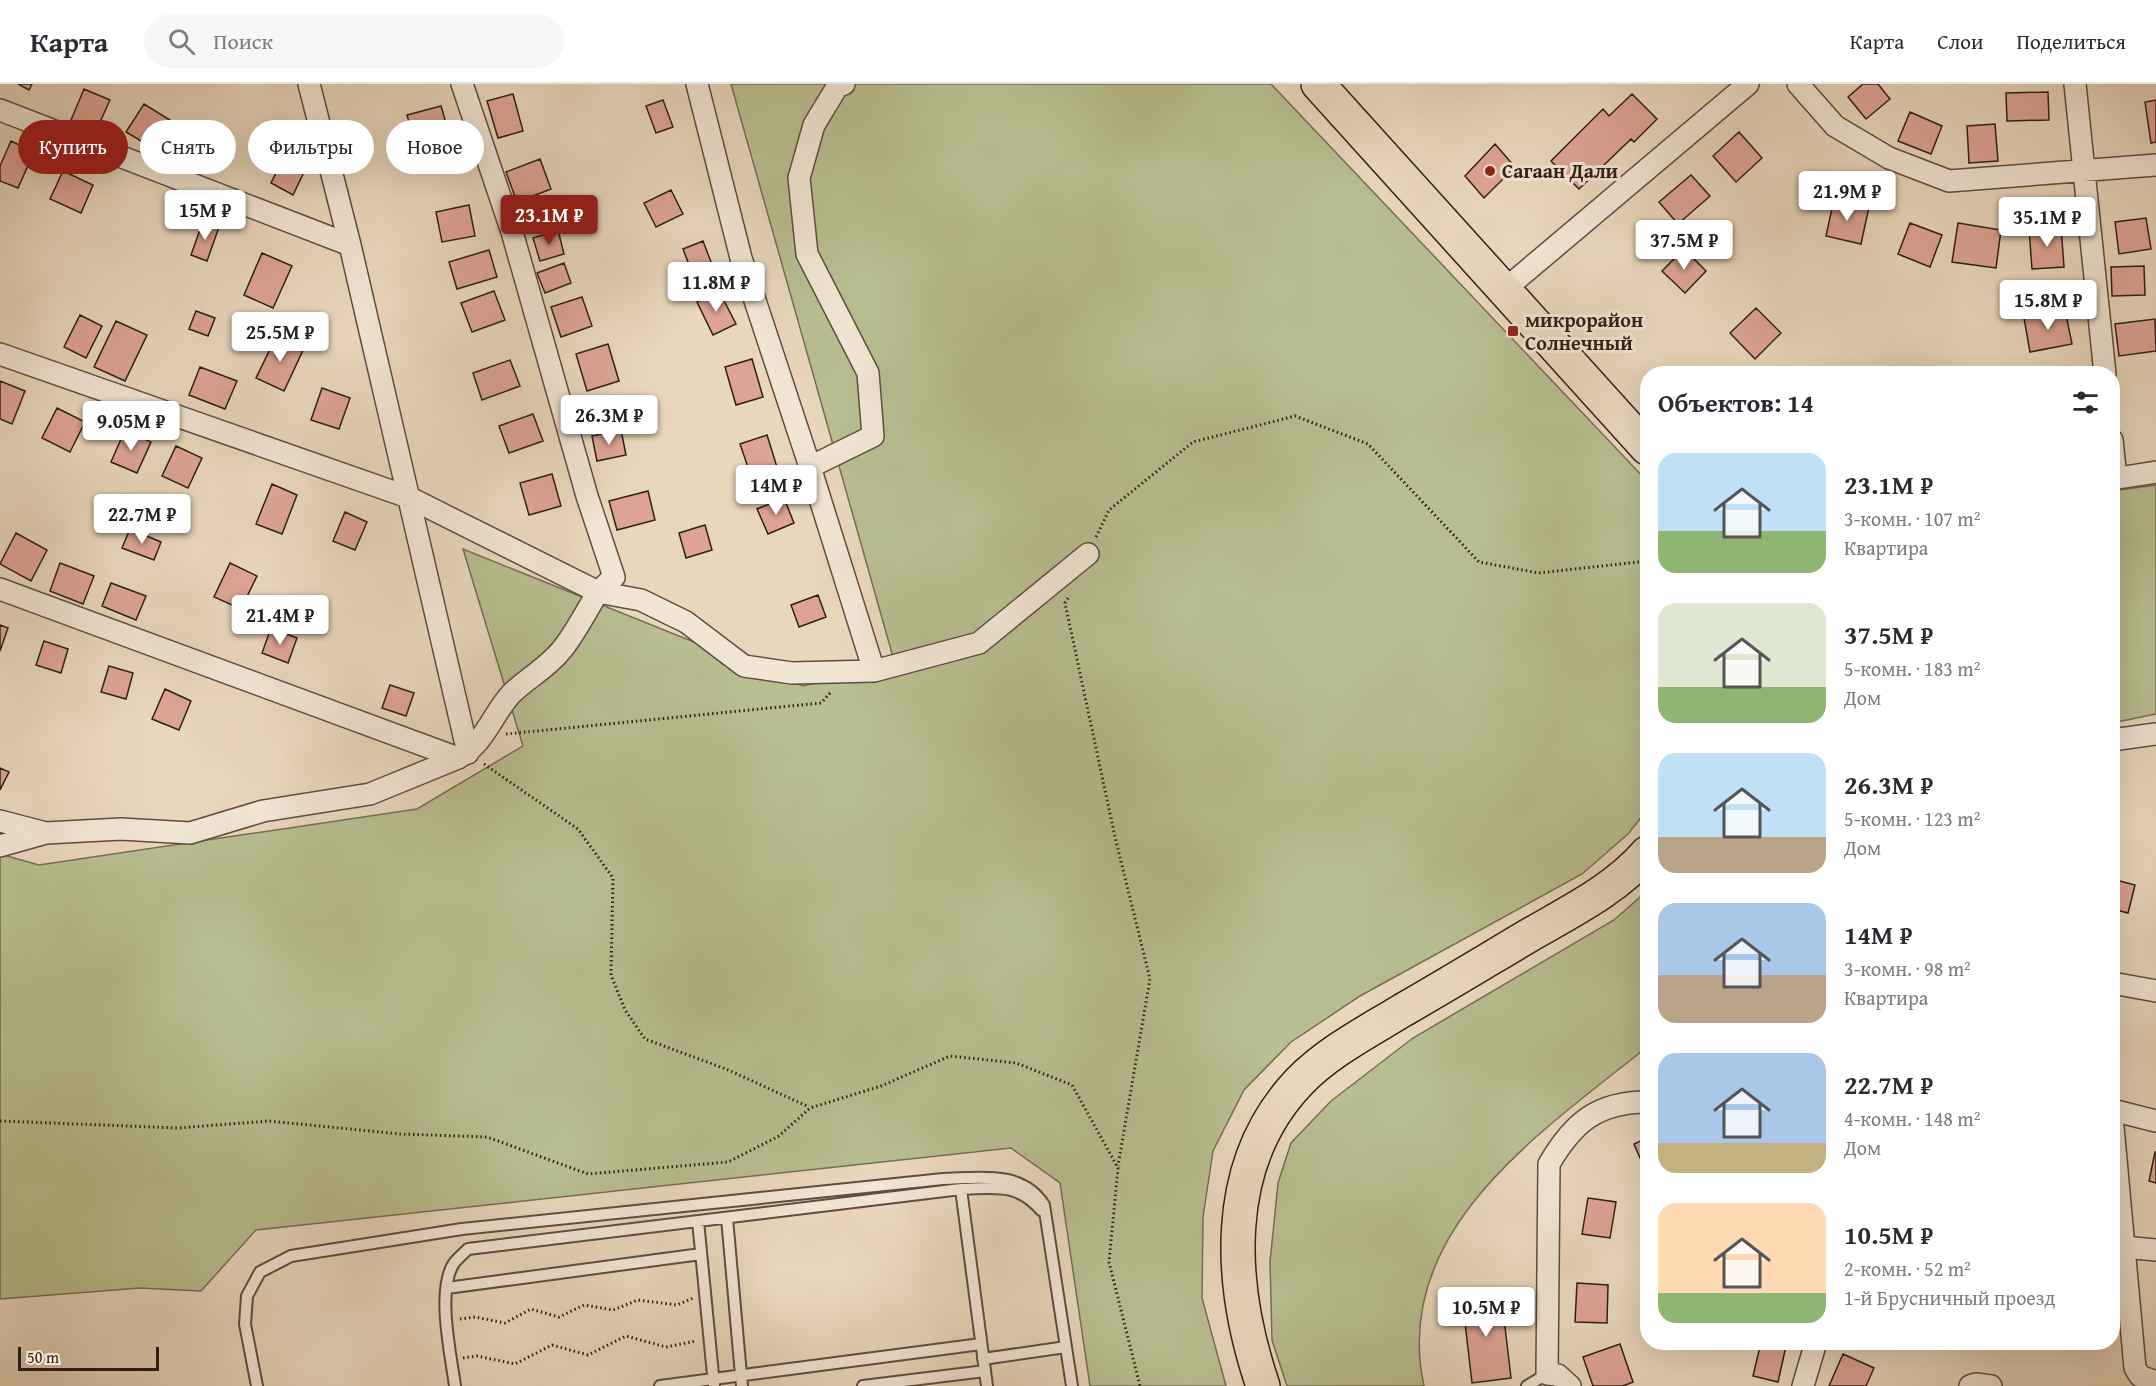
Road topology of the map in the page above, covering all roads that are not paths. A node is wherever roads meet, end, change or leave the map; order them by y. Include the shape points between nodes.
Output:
1 (309, 84) edge
2 (462, 84) edge
3 (697, 84) edge
4 (844, 84) edge
5 (1318, 84) edge
6 (1748, 84) edge
7 (1798, 84) edge
8 (2075, 84) edge
9 (0, 110) edge
10 (2156, 165) edge
11 (2084, 172) junction
12 (350, 245) junction
13 (1504, 290) junction
14 (0, 354) edge
15 (2104, 366) edge
16 (1640, 440) edge
17 (810, 467) junction
18 (2156, 472) edge
19 (2120, 478) edge
20 (408, 497) junction
21 (1088, 554) road end
22 (0, 589) edge
23 (598, 592) junction
24 (874, 671) junction
25 (2156, 734) edge
26 (2120, 739) edge
27 (463, 755) junction
28 (0, 821) edge
29 (46, 833) junction
30 (0, 846) edge
31 (1640, 860) edge
32 (2120, 984) edge
33 (2156, 991) edge
34 (1640, 1103) edge
35 (2120, 1112) edge
36 (2156, 1121) edge
37 (961, 1189) junction
38 (727, 1218) junction
39 (698, 1221) junction
40 (1048, 1231) junction
41 (2120, 1247) edge
42 (2156, 1250) edge
43 (701, 1254) junction
44 (2120, 1255) edge
45 (447, 1287) junction
46 (981, 1344) junction
47 (1066, 1347) junction
48 (1814, 1350) edge
49 (983, 1359) junction
50 (985, 1371) junction
51 (1547, 1374) junction
52 (742, 1381) edge
53 (2156, 1382) edge
54 (714, 1383) edge
55 (257, 1386) edge
56 (455, 1386) edge
57 (660, 1386) edge
58 (863, 1386) edge
59 (987, 1386) edge
60 (1072, 1386) edge
61 (1263, 1386) edge
62 (1527, 1386) edge
63 (1570, 1386) edge
64 (1803, 1386) edge
65 (1970, 1386) edge
66 (1991, 1386) edge

1 - 12 street
2 - 23 street via 512,232 614,577
3 - 17 street via 741,258
4 - 17 street via 837,87 814,125 799,178 807,254 868,373 873,436
5 - 13 main road
6 - 13 street
7 - 11 street via 1835,126 1889,158 1949,181
8 - 11 street
9 - 12 street
10 - 11 street
11 - 15 street
12 - 20 street
13 - 16 main road
14 - 20 street
17 - 24 street
18 - 19 street
20 - 23 street
20 - 27 street
21 - 24 street via 979,643
22 - 27 street
23 - 24 street via 641,600 686,622 744,666 792,673
23 - 27 street via 563,648 511,694 483,736
25 - 26 street
27 - 29 street via 370,794 263,811 190,833 121,829
28 - 29 street
29 - 30 street
31 - 61 main road via 1602,893 1343,1046 1299,1083 1261,1131 1243,1186 1236,1256 1247,1341
32 - 33 street
34 - 51 street via 1622,1104 1589,1116 1564,1138 1549,1164
35 - 36 street
37 - 38 lane
37 - 40 lane via 1007,1188 1027,1195 1041,1210
37 - 46 lane
38 - 39 lane
38 - 52 lane
39 - 43 lane
39 - 45 lane via 468,1250 453,1264
40 - 47 lane
40 - 55 lane via 1044,1205 1024,1184 996,1178 943,1179 462,1229 291,1256 260,1272 247,1296 245,1324
41 - 42 street
43 - 45 lane
43 - 54 lane
44 - 53 street via 2135,1368 2140,1376
45 - 56 lane
46 - 49 lane
46 - 52 lane
47 - 49 lane
47 - 60 lane
48 - 64 street
49 - 50 lane
50 - 58 lane
50 - 59 lane
51 - 62 lane
51 - 63 street via 1558,1375
52 - 54 lane
54 - 57 lane
65 - 66 street

